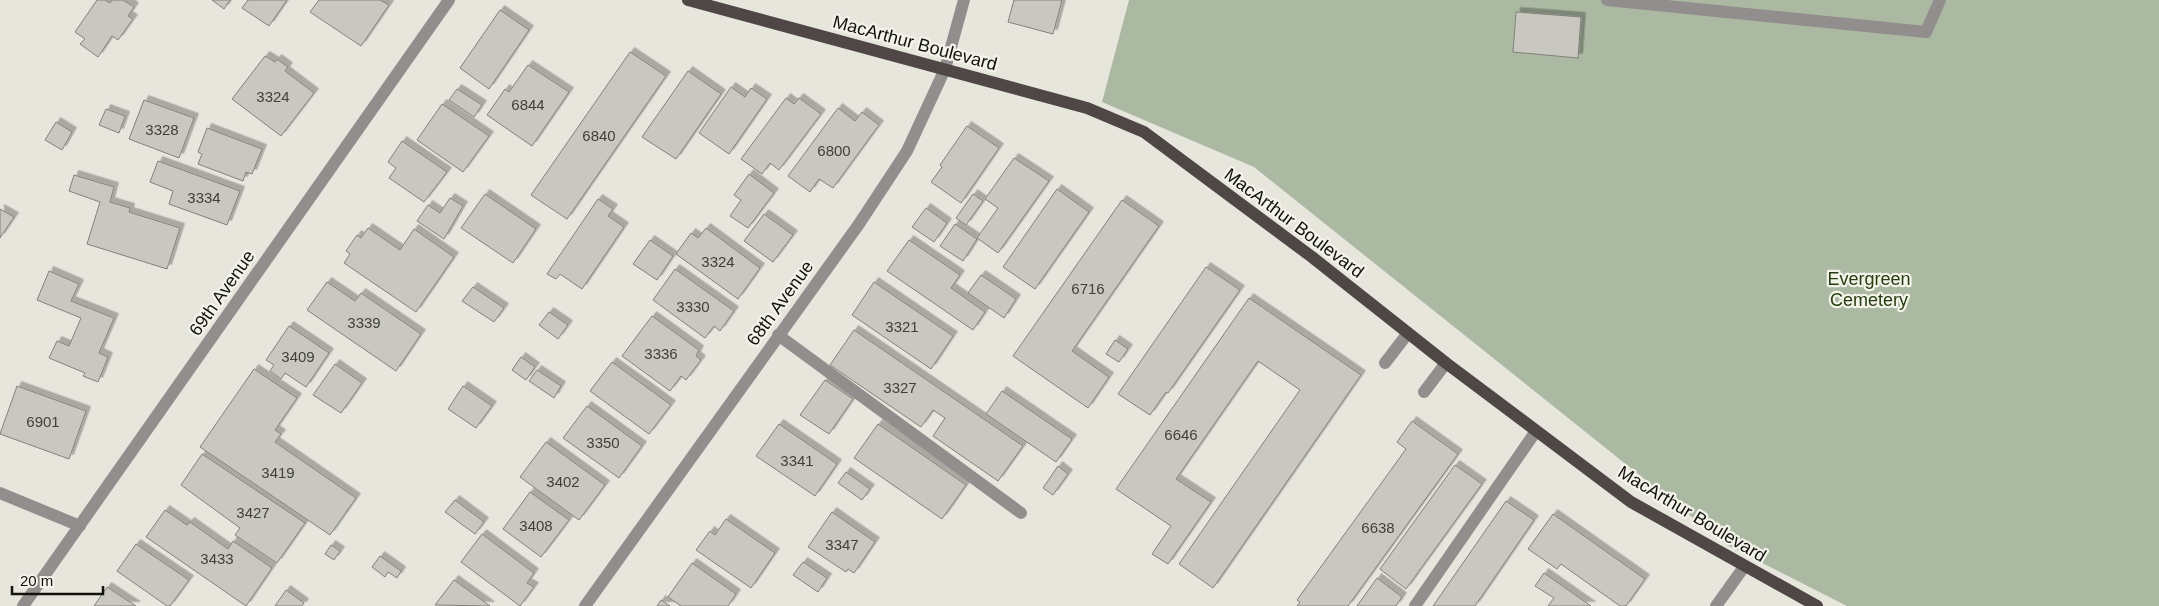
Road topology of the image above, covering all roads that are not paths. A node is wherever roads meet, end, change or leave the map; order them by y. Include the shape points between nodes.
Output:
1 (449, 0) edge
2 (688, 0) edge
3 (964, 0) edge
4 (1607, 0) edge
5 (1940, 0) edge
6 (945, 69) junction
7 (1408, 333) junction
8 (778, 335) junction
9 (1385, 363) dead end
10 (1446, 363) junction
11 (1424, 392) dead end
12 (1536, 431) junction
13 (0, 493) edge
14 (1021, 513) dead end
15 (80, 526) junction
16 (1744, 567) junction
17 (23, 606) edge
18 (585, 606) edge
19 (1415, 606) edge
20 (1716, 606) edge
21 (1817, 606) edge

1 - 15 street, 69th Avenue
2 - 6 main road, MacArthur Boulevard
3 - 6 street, 68th Avenue
4 - 5 street via 1926,32
6 - 7 main road, MacArthur Boulevard via 1087,108 1144,132
6 - 8 street, 68th Avenue via 907,150 859,224
7 - 9 street
7 - 10 main road, MacArthur Boulevard
8 - 14 street
8 - 18 street, 68th Avenue
10 - 11 street
10 - 12 main road, MacArthur Boulevard
12 - 16 main road, MacArthur Boulevard via 1631,502
12 - 19 street
13 - 15 street
15 - 17 street, 69th Avenue
16 - 20 street
16 - 21 main road, MacArthur Boulevard

